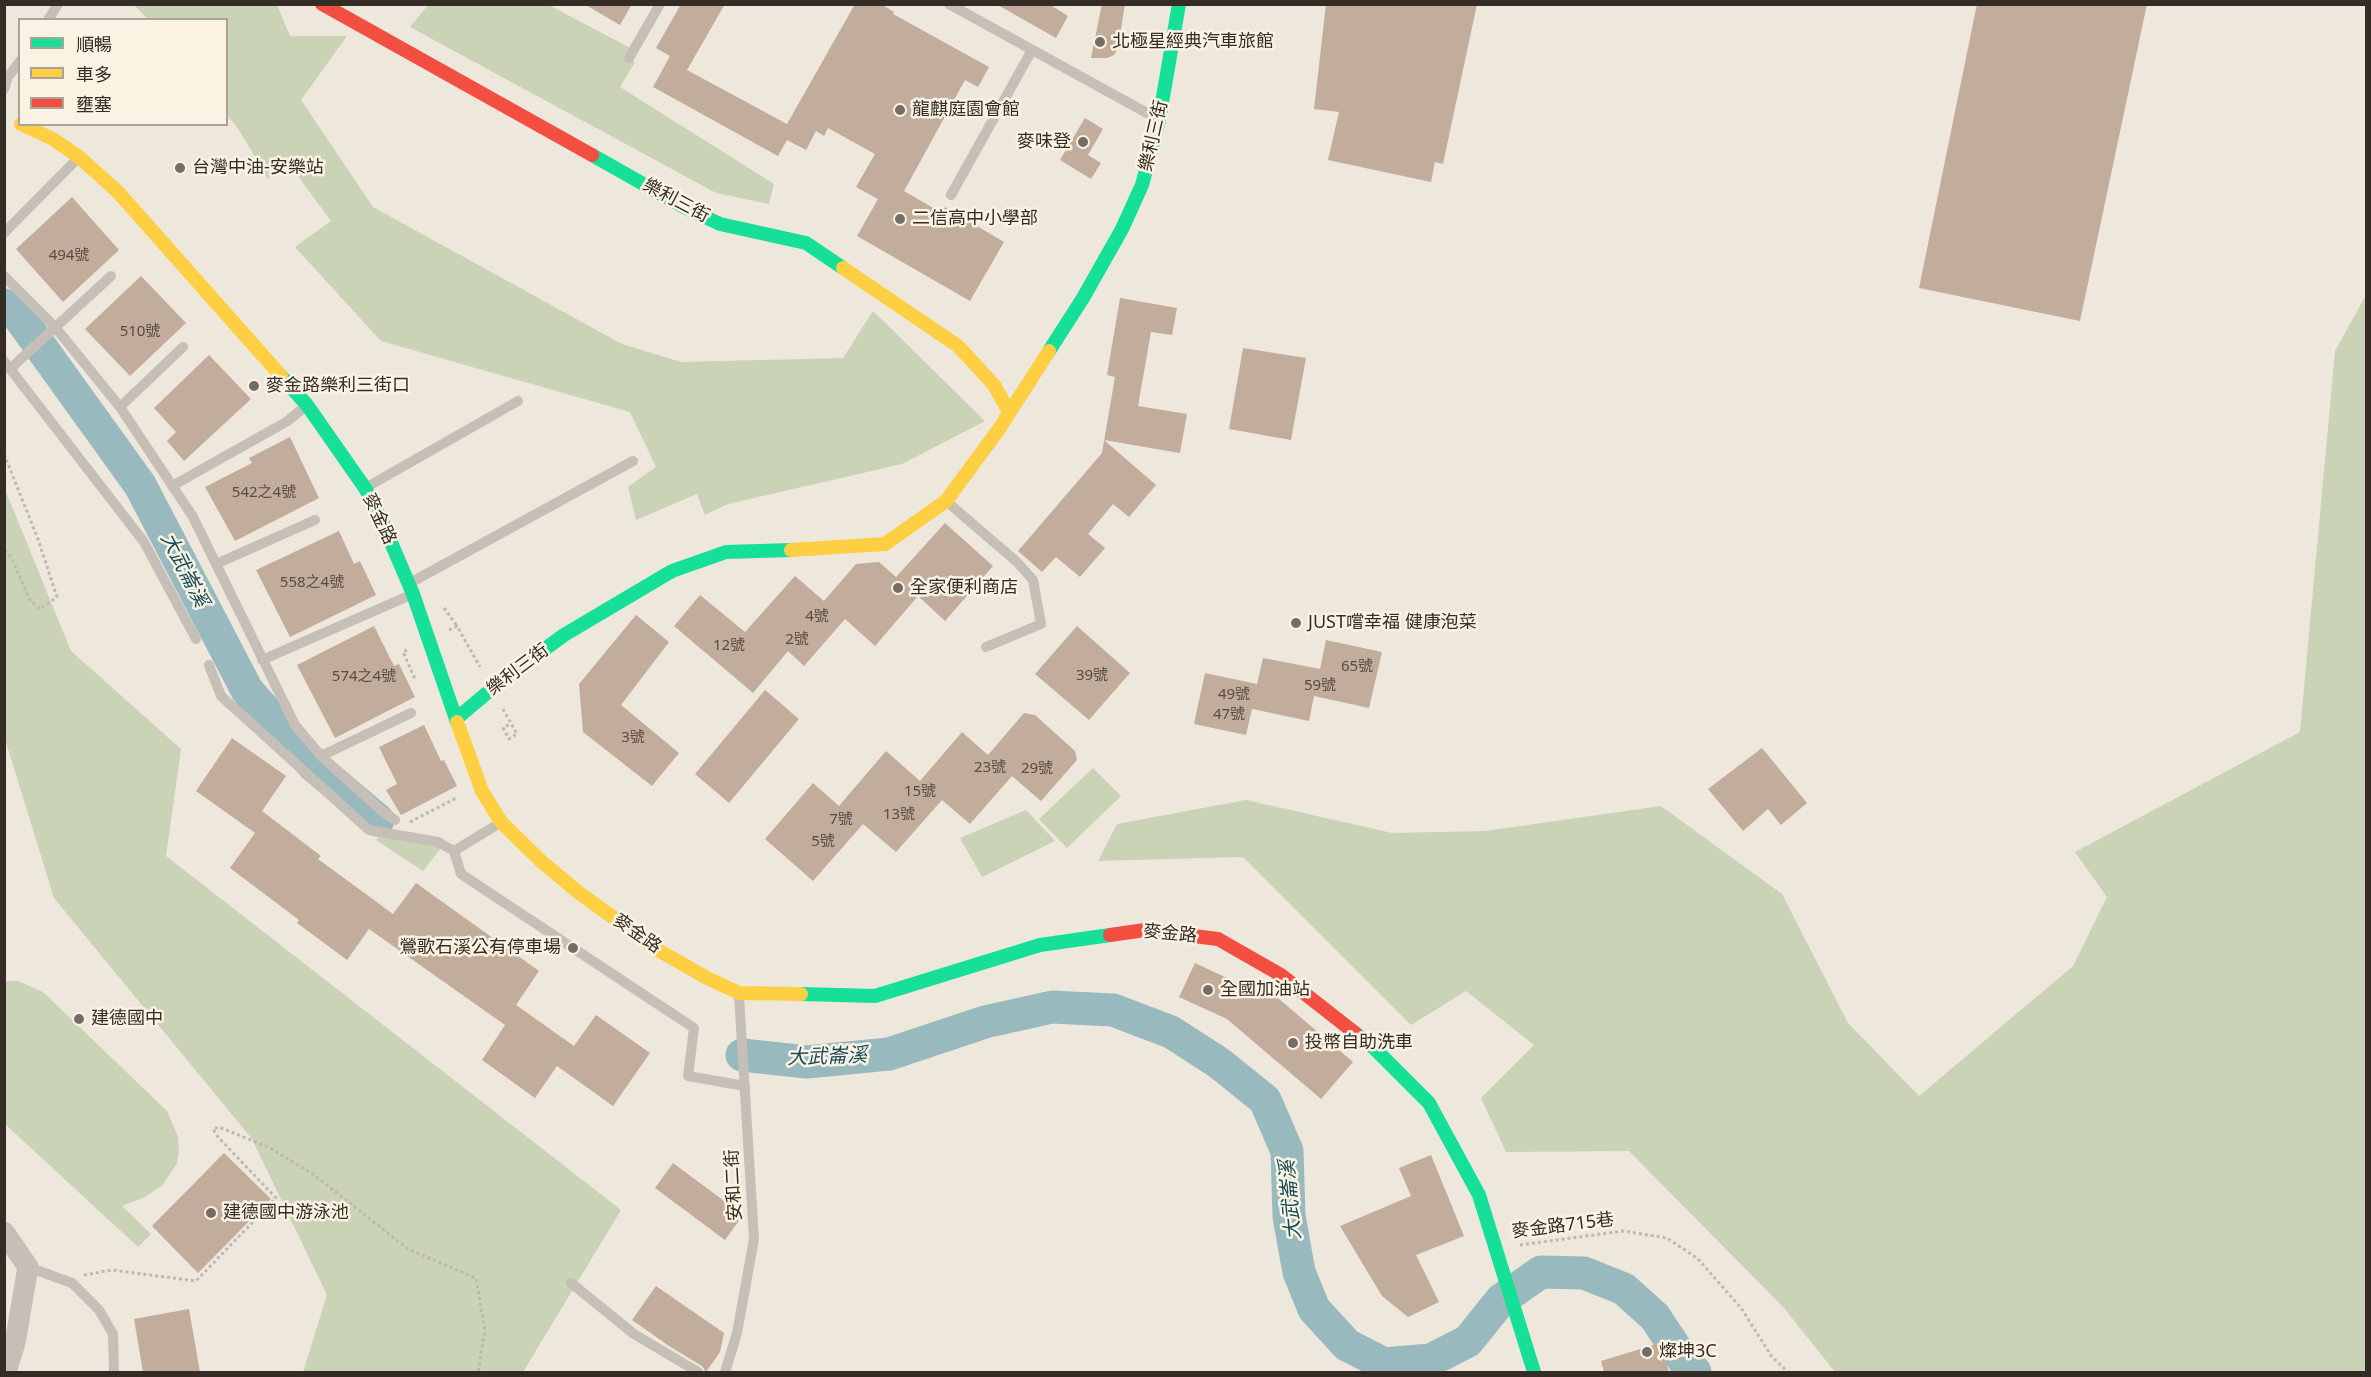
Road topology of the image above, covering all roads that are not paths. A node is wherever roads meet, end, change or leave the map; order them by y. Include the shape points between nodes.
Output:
1 (58, 4) edge
2 (322, 4) edge
3 (660, 4) edge
4 (949, 4) edge
5 (1179, 4) edge
6 (49, 18) edge
7 (1032, 50) junction
8 (628, 58) dead end
9 (18, 64) edge
10 (4, 89) edge
11 (1159, 120) junction
12 (25, 126) edge
13 (79, 157) junction
14 (951, 195) dead end
15 (4, 233) edge
16 (4, 276) edge
17 (111, 276) dead end
18 (55, 327) junction
19 (183, 347) dead end
20 (8, 364) edge
21 (518, 401) dead end
22 (308, 405) junction
23 (120, 407) junction
24 (1009, 412) junction
25 (633, 461) dead end
26 (172, 486) junction
27 (365, 488) junction
28 (946, 501) junction
29 (315, 520) dead end
30 (216, 564) junction
31 (411, 589) junction
32 (196, 639) dead end
33 (987, 647) dead end
34 (262, 660) junction
35 (209, 665) dead end
36 (411, 713) dead end
37 (456, 719) junction
38 (321, 756) junction
39 (396, 820) road end
40 (501, 822) junction
41 (454, 850) junction
42 (739, 993) junction
43 (746, 1086) junction
44 (4, 1232) edge
45 (28, 1267) junction
46 (571, 1283) dead end
47 (6, 1372) edge
48 (114, 1372) edge
49 (698, 1372) edge
50 (725, 1372) edge
51 (1534, 1372) edge

1 - 6 lane
2 - 24 street, 樂利三街 via 684,207 720,224 806,243 958,346 994,385
3 - 8 lane
4 - 7 lane
5 - 11 street, 樂利三街
7 - 11 lane
7 - 14 lane
9 - 10 lane
11 - 24 street, 樂利三街 via 1142,185 1122,229 1083,298
12 - 13 street, 麥金路 via 54,139
13 - 15 lane
13 - 22 street, 麥金路 via 118,192
16 - 18 lane
17 - 18 lane
18 - 20 lane
18 - 23 lane
19 - 23 lane
20 - 32 lane via 144,542
21 - 27 lane
22 - 26 lane via 286,422
22 - 27 street, 麥金路
23 - 26 lane
24 - 28 street, 樂利三街
25 - 31 lane
26 - 30 lane via 193,517
27 - 31 street, 麥金路
28 - 33 lane via 1033,580 1041,624
28 - 37 street, 樂利三街 via 885,544 726,552 672,571 564,635
29 - 30 lane
30 - 34 lane
31 - 34 lane
31 - 37 street, 麥金路
34 - 38 lane via 294,725
35 - 41 lane via 221,696 369,830 438,842
36 - 38 lane
37 - 40 street, 麥金路 via 482,791
38 - 39 lane
40 - 41 lane
40 - 42 street, 麥金路 via 578,892 658,950
41 - 43 lane via 461,874 694,1028 688,1076
42 - 43 lane, 安和二街
42 - 51 street, 麥金路 via 875,996 1040,945 1144,930 1218,939 1290,982 1374,1048 1429,1103 1479,1195
43 - 50 lane, 安和二街 via 754,1239 737,1333
44 - 45 street
45 - 47 street
45 - 48 lane via 72,1283 99,1310 113,1334
46 - 49 lane via 634,1334

